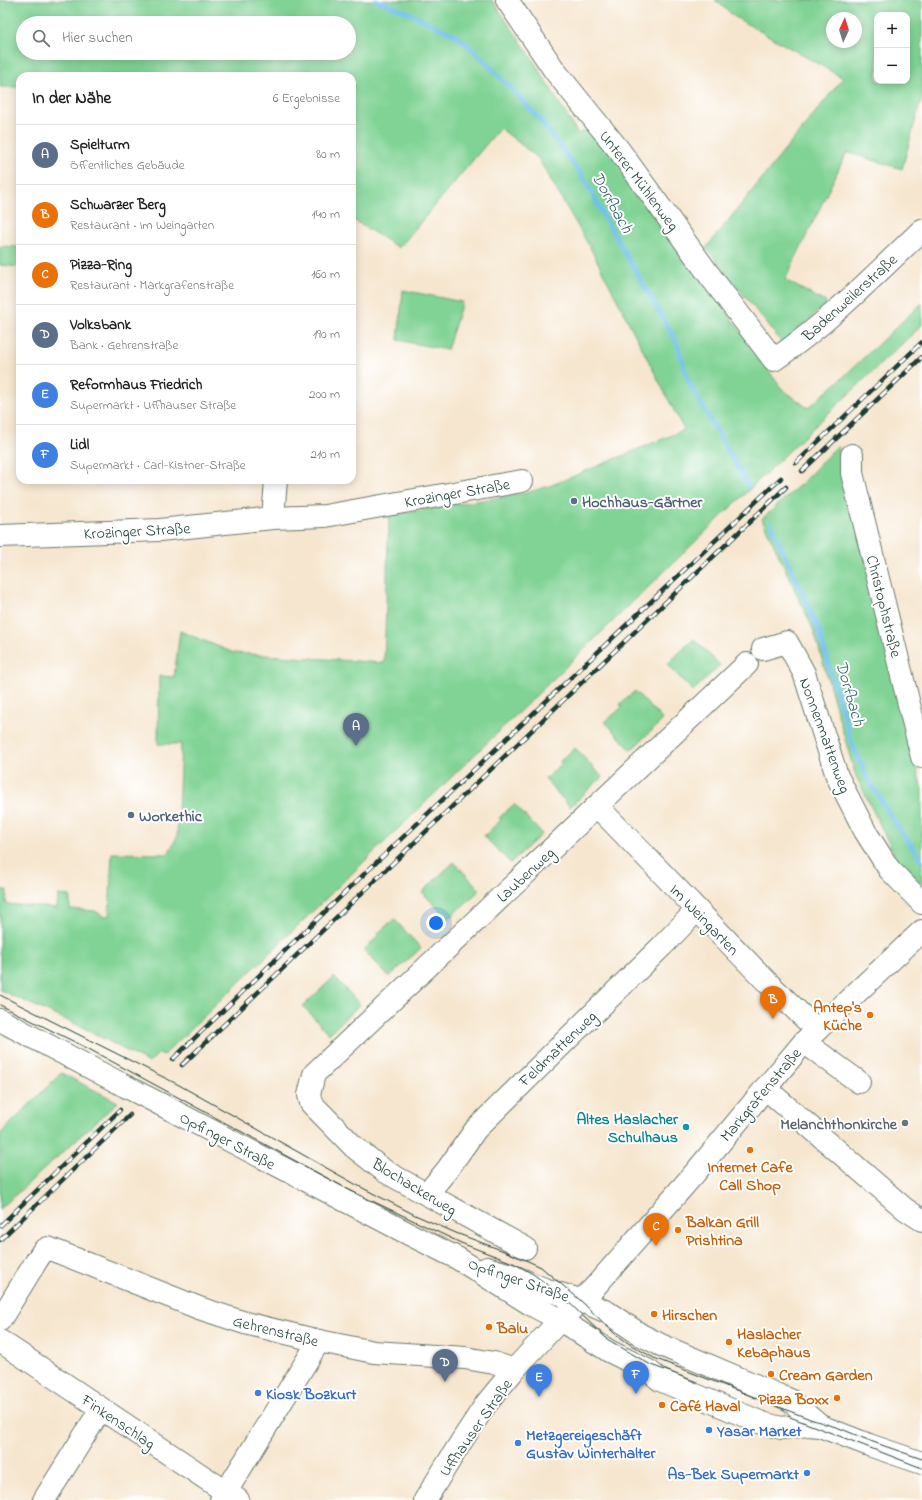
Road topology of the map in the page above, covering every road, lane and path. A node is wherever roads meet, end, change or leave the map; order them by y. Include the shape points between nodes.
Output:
1 (507, 0) edge
2 (922, 230) edge
3 (774, 360) joint
4 (852, 455) dead end
5 (522, 481) dead end
6 (276, 484) edge
7 (273, 518) junction
8 (0, 536) edge
9 (763, 649) dead end
10 (747, 664) dead end
11 (922, 756) edge
12 (597, 806) junction
13 (922, 903) edge
14 (696, 911) junction
15 (922, 931) edge
16 (0, 1020) edge
17 (811, 1036) junction
18 (859, 1082) dead end
19 (310, 1087) joint
20 (765, 1088) junction
21 (428, 1194) junction
22 (922, 1220) edge
23 (525, 1248) dead end
24 (458, 1258) junction
25 (580, 1300) junction
26 (0, 1320) edge
27 (560, 1320) junction
28 (0, 1341) edge
29 (319, 1341) junction
30 (514, 1370) junction
31 (101, 1409) junction
32 (820, 1426) junction
33 (922, 1463) edge
34 (228, 1497) edge
35 (44, 1500) edge
36 (425, 1500) edge

1 - 3 street, Unterer Mühlenweg via 555,71 619,150
2 - 3 street, Badenweilerstraße via 823,324
4 - 11 street, Christophstraße via 852,473
5 - 7 street, Krozinger Straße via 325,516
6 - 7 street
7 - 8 street, Krozinger Straße via 160,530
9 - 13 street, Nonnenmattenweg via 787,642 804,673 837,776 865,831 889,869
10 - 12 street, Laubenweg
12 - 14 street, Im Weingarten
12 - 19 street, Laubenweg via 323,1064 314,1074
14 - 17 street, Im Weingarten via 768,983
14 - 21 street, Feldmattenweg via 476,1129
15 - 17 street, Markgrafenstraße
16 - 24 street, Opfinger Straße, bridge
17 - 18 street, Im Weingarten
17 - 20 street, Markgrafenstraße
19 - 21 street, Blochackerweg via 308,1095 311,1104 354,1147 386,1172
20 - 22 street via 905,1209
20 - 25 street, Markgrafenstraße via 694,1174 593,1289
21 - 23 street, Blochackerweg
24 - 25 street, Opfinger Straße
24 - 27 street, Opfinger Straße via 503,1288
25 - 27 street, Markgrafenstraße
25 - 32 street, Opfinger Straße via 607,1312 661,1345 790,1400
26 - 29 street, Gehrenstraße via 37,1260 48,1248 199,1308 245,1323
27 - 30 street, Uffhauser Straße
27 - 32 street, Opfinger Straße via 609,1351 649,1371 660,1380 762,1423 781,1428
28 - 31 street, Finkenschlag
29 - 30 street, Gehrenstraße via 374,1352 465,1358 494,1363
29 - 34 street
30 - 36 street, Uffhauser Straße via 486,1404
31 - 34 street, Finkenschlag
31 - 35 street
32 - 33 street

